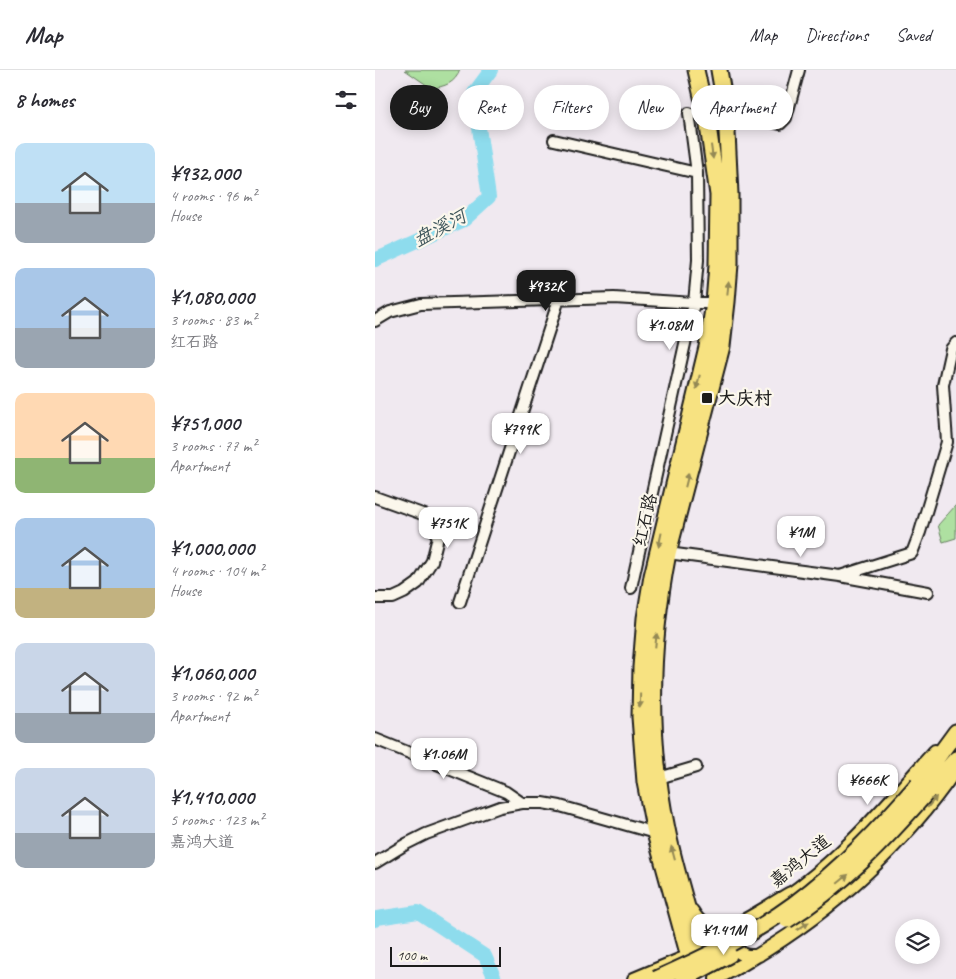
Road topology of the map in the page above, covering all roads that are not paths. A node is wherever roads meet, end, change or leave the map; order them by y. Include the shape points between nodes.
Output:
1 (696, 70) edge
2 (719, 70) edge
3 (799, 70) edge
4 (722, 85) edge
5 (793, 92) edge
6 (689, 113) dead end
7 (727, 130) edge
8 (554, 140) dead end
9 (697, 173) junction
10 (559, 299) junction
11 (694, 303) junction
12 (714, 303) junction
13 (375, 321) edge
14 (956, 343) edge
15 (375, 497) edge
16 (668, 553) junction
17 (840, 576) junction
18 (631, 588) dead end
19 (928, 592) dead end
20 (375, 598) edge
21 (460, 602) dead end
22 (956, 727) edge
23 (956, 732) edge
24 (375, 739) edge
25 (956, 759) edge
26 (696, 767) dead end
27 (956, 768) edge
28 (659, 778) junction
29 (923, 788) junction
30 (522, 803) junction
31 (655, 833) junction
32 (375, 863) edge
33 (790, 895) junction
34 (686, 900) junction
35 (741, 927) junction
36 (694, 953) junction
37 (759, 955) junction
38 (742, 966) junction
39 (634, 979) edge
40 (656, 979) edge
41 (684, 979) edge
42 (695, 979) edge
43 (707, 979) edge
44 (716, 979) edge
45 (729, 979) edge

1 -> 12 highway, 红石路 via 718,194
2 - 4 highway, 红石路
3 - 5 street
6 - 9 street
16 -> 7 highway, 红石路 via 723,337 730,264
8 - 9 street
9 - 11 street via 698,260
10 - 11 street via 613,298
10 - 13 street via 421,304 390,312
10 - 21 street
11 - 12 street
11 - 18 street
12 -> 31 highway, 红石路 via 707,347 656,557 645,618 640,717 645,782
14 - 17 street via 951,348 943,386 947,442 911,553
15 - 20 street via 425,515 438,537 432,562 418,583 393,598
16 - 17 street
28 -> 16 highway, 红石路 via 653,716 653,668
17 - 19 street
22 - 33 main road, 嘉鸿大道 via 873,820 834,859
23 - 29 highway, 嘉鸿大道
24 - 30 street via 506,792
25 - 29 highway, 嘉鸿大道
26 - 28 street
37 -> 27 main road via 809,922 857,883 935,799
34 -> 28 highway, 红石路 via 667,830
29 - 40 highway, 嘉鸿大道, bridge via 839,867 793,904 722,948
41 -> 29 highway, 嘉鸿大道, bridge via 800,913 846,877 888,836
30 - 31 street via 560,806
30 - 32 street via 500,807 426,834
31 - 36 highway, 红石路
33 - 34 highway via 723,931 700,924
33 - 35 main road, 嘉鸿大道
34 - 36 highway, 红石路
35 - 36 main road, 嘉鸿大道
35 - 37 main road via 735,937 736,948 745,956
36 - 39 main road, 嘉鸿大道
36 - 42 highway, 红石路
36 - 43 main road, 红石路
37 - 38 main road
38 - 44 main road
38 - 45 main road

